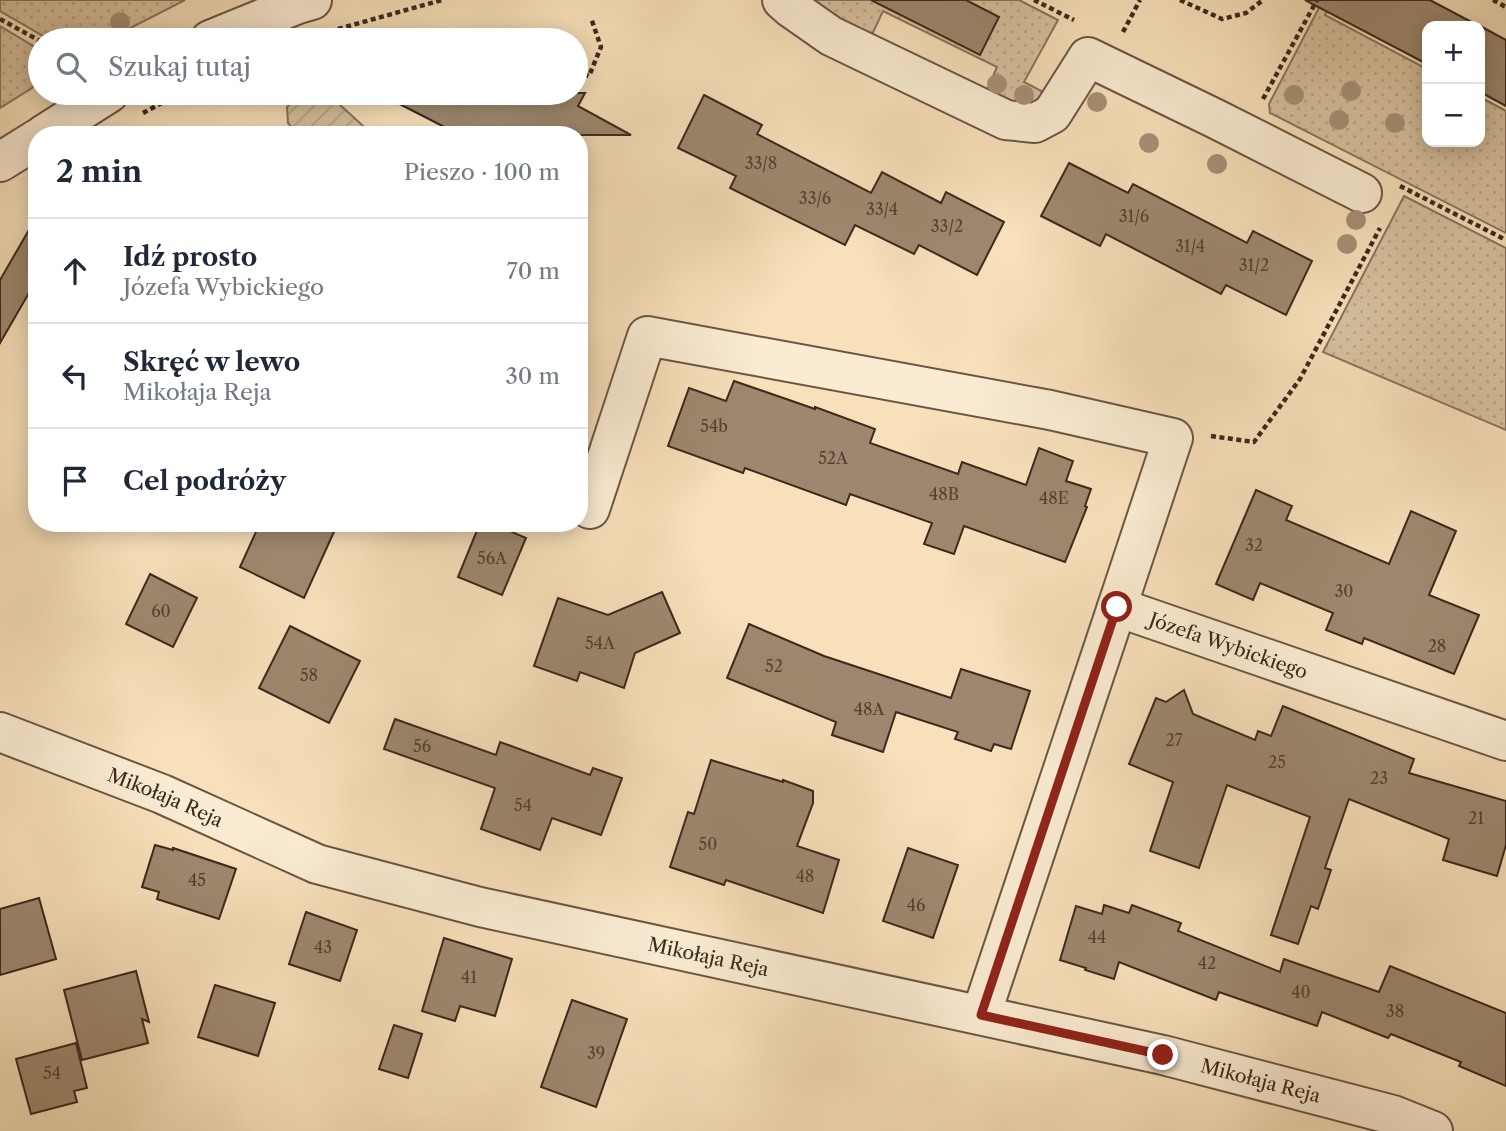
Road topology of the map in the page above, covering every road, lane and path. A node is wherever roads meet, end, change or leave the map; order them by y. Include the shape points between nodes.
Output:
1 (312, 0) edge
2 (442, 0) edge
3 (782, 0) edge
4 (1140, 0) edge
5 (1180, 0) edge
6 (1263, 0) edge
7 (1317, 0) edge
8 (1493, 0) edge
9 (1506, 7) edge
10 (591, 18) dead end
11 (0, 19) edge
12 (239, 28) edge
13 (342, 28) edge
14 (28, 34) edge
15 (1117, 42) dead end
16 (588, 76) edge
17 (1262, 101) dead end
18 (90, 105) edge
19 (57, 126) edge
20 (28, 145) edge
21 (0, 162) edge
22 (1372, 208) joint
23 (1173, 438) junction
24 (590, 509) dead end
25 (1117, 607) junction
26 (0, 732) edge
27 (1506, 740) edge
28 (981, 1015) junction
29 (1433, 1131) edge

1 - 12 street
2 - 13 path
3 - 22 street via 831,36 1006,120 1035,123 1052,114 1088,57 1216,119
4 - 15 path
5 - 6 path via 1222,19 1246,13
7 - 17 path
8 - 9 path
10 - 16 path via 601,47
11 - 14 path
18 - 19 street
20 - 21 street
22 - 23 path via 1300,379 1254,442 1196,434
23 - 24 street via 1050,410 647,336
23 - 25 street
25 - 27 street, Józefa Wybickiego
25 - 28 street
26 - 28 street, Mikołaja Reja via 162,794 317,864 480,907
28 - 29 street, Mikołaja Reja via 1176,1059 1393,1115

